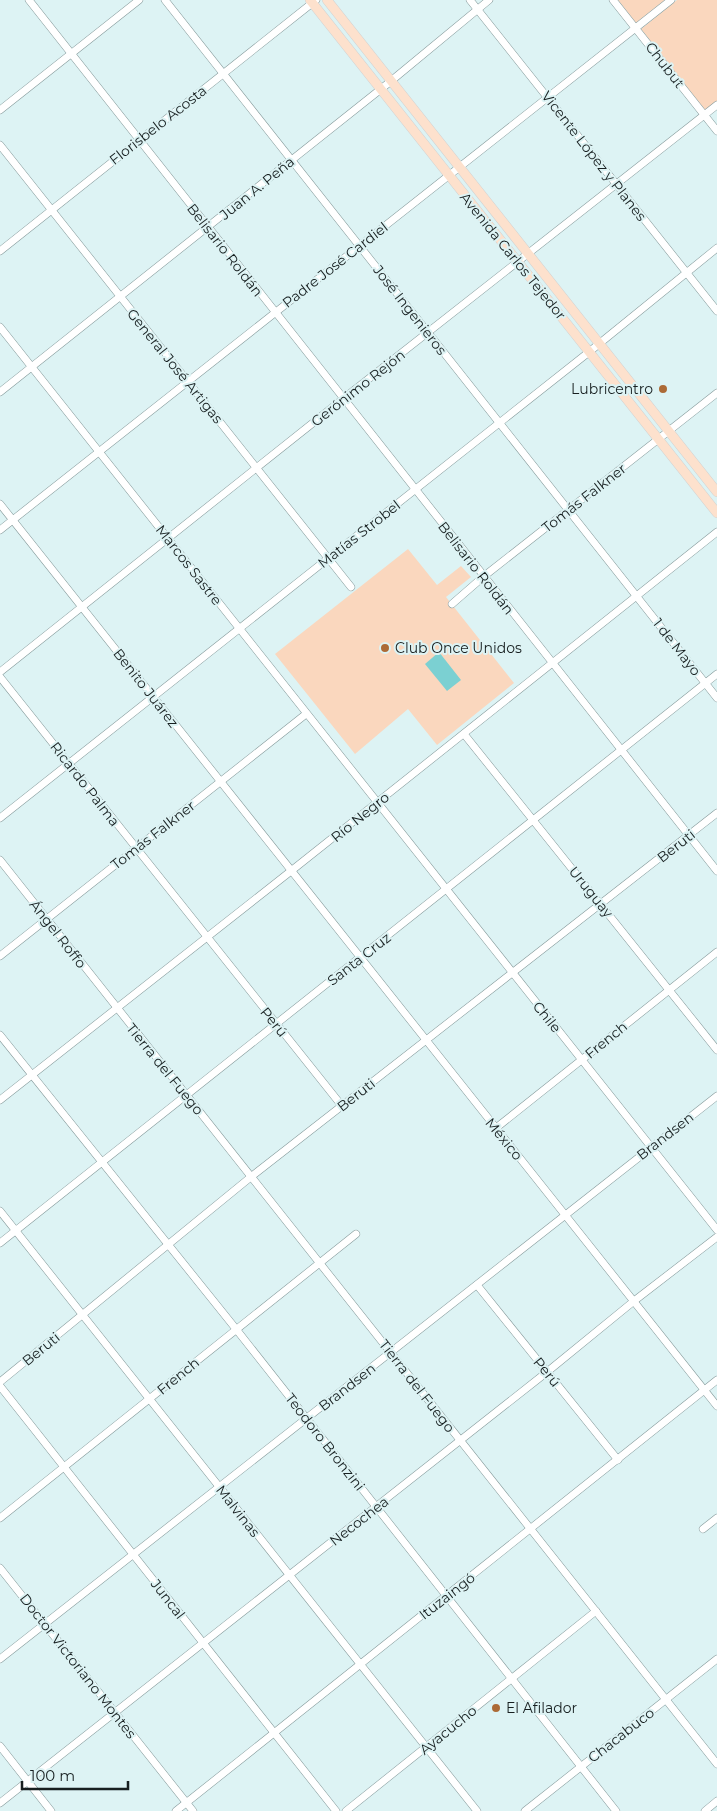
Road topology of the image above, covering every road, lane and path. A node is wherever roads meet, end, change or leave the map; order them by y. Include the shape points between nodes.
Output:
1 (29, 0) edge
2 (139, 0) edge
3 (165, 0) edge
4 (327, 0) edge
5 (470, 0) edge
6 (489, 0) edge
7 (613, 0) edge
8 (671, 0) edge
9 (313, 1) edge
10 (477, 9) junction
11 (636, 28) junction
12 (71, 54) junction
13 (223, 74) junction
14 (391, 81) junction
15 (380, 89) junction
16 (548, 98) junction
17 (717, 105) edge
18 (0, 110) edge
19 (704, 115) junction
20 (717, 131) edge
21 (139, 140) junction
22 (0, 145) edge
23 (291, 160) junction
24 (460, 167) junction
25 (449, 176) junction
26 (616, 184) junction
27 (52, 210) junction
28 (208, 227) junction
29 (360, 246) junction
30 (717, 248) edge
31 (0, 251) edge
32 (528, 254) junction
33 (518, 262) junction
34 (686, 273) junction
35 (120, 297) junction
36 (717, 311) edge
37 (274, 312) junction
38 (0, 327) edge
39 (429, 333) junction
40 (600, 344) junction
41 (589, 352) junction
42 (32, 367) junction
43 (188, 382) junction
44 (0, 392) edge
45 (717, 393) edge
46 (343, 399) junction
47 (500, 422) junction
48 (669, 431) junction
49 (659, 439) junction
50 (100, 452) junction
51 (257, 469) junction
52 (415, 490) junction
53 (717, 492) edge
54 (0, 504) edge
55 (570, 511) junction
56 (717, 513) edge
57 (12, 519) junction
58 (0, 530) edge
59 (717, 532) edge
60 (168, 539) junction
61 (328, 558) junction
62 (484, 577) junction
63 (351, 587) dead end
64 (636, 597) junction
65 (452, 604) dead end
66 (81, 606) junction
67 (239, 629) junction
68 (552, 664) junction
69 (0, 672) edge
70 (717, 674) edge
71 (0, 677) edge
72 (705, 683) junction
73 (153, 697) junction
74 (717, 698) edge
75 (306, 714) junction
76 (464, 734) junction
77 (621, 750) junction
78 (68, 764) junction
79 (220, 781) junction
80 (377, 803) junction
81 (717, 813) edge
82 (0, 818) edge
83 (533, 820) junction
84 (688, 836) junction
85 (136, 848) junction
86 (0, 860) edge
87 (717, 871) edge
88 (291, 872) junction
89 (446, 889) junction
90 (600, 904) junction
91 (46, 919) junction
92 (207, 938) junction
93 (717, 952) edge
94 (0, 956) edge
95 (360, 958) junction
96 (512, 973) junction
97 (669, 990) junction
98 (117, 1008) junction
99 (276, 1024) junction
100 (0, 1034) edge
101 (426, 1040) junction
102 (717, 1050) edge
103 (581, 1060) junction
104 (31, 1075) junction
105 (187, 1095) junction
106 (717, 1096) edge
107 (0, 1100) edge
108 (342, 1106) junction
109 (496, 1128) junction
110 (651, 1147) junction
111 (103, 1162) junction
112 (252, 1176) junction
113 (0, 1211) edge
114 (565, 1215) junction
115 (717, 1230) edge
116 (16, 1231) junction
117 (356, 1234) dead end
118 (717, 1237) edge
119 (0, 1243) edge
120 (168, 1244) junction
121 (320, 1262) junction
122 (476, 1285) junction
123 (634, 1301) junction
124 (83, 1316) junction
125 (236, 1329) junction
126 (391, 1352) junction
127 (547, 1372) junction
128 (717, 1380) edge
129 (0, 1382) edge
130 (0, 1386) edge
131 (704, 1390) junction
132 (149, 1399) junction
133 (717, 1406) edge
134 (307, 1418) junction
135 (460, 1440) junction
136 (618, 1460) junction
137 (63, 1467) junction
138 (219, 1487) junction
139 (376, 1507) junction
140 (0, 1518) edge
141 (717, 1518) edge
142 (531, 1529) junction
143 (703, 1529) dead end
144 (133, 1554) junction
145 (0, 1568) edge
146 (290, 1576) junction
147 (447, 1596) junction
148 (596, 1612) junction
149 (45, 1624) junction
150 (204, 1643) junction
151 (0, 1659) edge
152 (717, 1659) edge
153 (360, 1664) junction
154 (512, 1679) junction
155 (666, 1700) junction
156 (116, 1713) junction
157 (274, 1733) junction
158 (0, 1746) edge
159 (426, 1747) junction
160 (717, 1764) edge
161 (581, 1767) junction
162 (29, 1782) junction
163 (717, 1801) edge
164 (186, 1802) junction
165 (0, 1803) edge
166 (52, 1811) edge
167 (176, 1811) edge
168 (193, 1811) edge
169 (336, 1811) edge
170 (346, 1811) edge
171 (477, 1811) edge
172 (525, 1811) edge
173 (616, 1811) edge
174 (705, 1811) edge

1 - 12 street, Belisario Roldán
2 - 12 street
3 - 13 street, José Ingenieros
4 - 14 main road, Avenida Carlos Tejedor
5 - 10 street, Vicente López y Planes
6 - 10 street, Juan A. Peña
7 - 11 street, Chubut
8 - 11 street, Padre José Cardiel
9 - 13 street, Florisbelo Acosta
9 - 15 main road, Avenida Carlos Tejedor
10 - 14 street, Juan A. Peña
10 - 16 street, Vicente López y Planes
11 - 16 street, Padre José Cardiel
11 - 19 street, Chubut
12 - 18 street
12 - 21 street, Belisario Roldán
13 - 21 street, Florisbelo Acosta
13 - 23 street, José Ingenieros
14 - 15 street, Juan A. Peña
14 - 24 main road, Avenida Carlos Tejedor
15 - 23 street, Juan A. Peña
15 - 25 main road, Avenida Carlos Tejedor
16 - 24 street, Padre José Cardiel
16 - 26 street, Vicente López y Planes
17 - 19 street, Gerónimo Rejón
19 - 20 street, Chubut
19 - 26 street, Gerónimo Rejón
21 - 27 street, Florisbelo Acosta
21 - 28 street, Belisario Roldán
22 - 27 street, General José Artigas
23 - 28 street, Juan A. Peña
23 - 29 street, José Ingenieros
24 - 25 street, Padre José Cardiel
24 - 32 main road, Avenida Carlos Tejedor
25 - 29 street, Padre José Cardiel
25 - 33 main road, Avenida Carlos Tejedor
26 - 32 street, Gerónimo Rejón
26 - 34 street, Vicente López y Planes
27 - 31 street, Florisbelo Acosta
27 - 35 street, General José Artigas
28 - 35 street, Juan A. Peña
28 - 37 street, Belisario Roldán
29 - 37 street, Padre José Cardiel
29 - 39 street, José Ingenieros
30 - 34 street, Matías Strobel
32 - 33 street, Gerónimo Rejón
32 - 40 main road, Avenida Carlos Tejedor
33 - 39 street, Gerónimo Rejón
33 - 41 main road, Avenida Carlos Tejedor
34 - 36 street, Vicente López y Planes
34 - 40 street, Matías Strobel
35 - 42 street, Juan A. Peña
35 - 43 street, General José Artigas
37 - 43 street, Padre José Cardiel
37 - 46 street, Belisario Roldán
38 - 42 street, Marcos Sastre
39 - 46 street, Gerónimo Rejón
39 - 47 street, José Ingenieros
40 - 41 street, Matías Strobel
40 - 48 main road, Avenida Carlos Tejedor
41 - 47 street, Matías Strobel
41 - 49 main road, Avenida Carlos Tejedor
42 - 44 street, Juan A. Peña
42 - 50 street, Marcos Sastre
43 - 50 street, Padre José Cardiel
43 - 51 street, General José Artigas
45 - 48 street, Tomás Falkner
46 - 51 street, Gerónimo Rejón
46 - 52 street, Belisario Roldán
47 - 52 street, Matías Strobel
47 - 55 street, José Ingenieros
48 - 49 street, Tomás Falkner
48 - 53 main road, Avenida Carlos Tejedor
49 - 55 street, Tomás Falkner
49 - 56 main road, Avenida Carlos Tejedor
50 - 57 street, Padre José Cardiel
50 - 60 street, Marcos Sastre
51 - 60 street, Gerónimo Rejón
51 - 61 street, General José Artigas
52 - 61 street, Matías Strobel
52 - 62 street, Belisario Roldán
54 - 57 street, Benito Juárez
55 - 62 street, Tomás Falkner
55 - 64 street, José Ingenieros
57 - 58 street, Padre José Cardiel
57 - 66 street, Benito Juárez
59 - 64 street, Río Negro
60 - 66 street, Gerónimo Rejón
60 - 67 street, Marcos Sastre
61 - 63 street, General José Artigas
61 - 67 street, Matías Strobel
62 - 65 street, Tomás Falkner
62 - 68 street, Belisario Roldán
64 - 68 street, Río Negro
64 - 72 street, 1 de Mayo
66 - 69 street, Gerónimo Rejón
66 - 73 street, Benito Juárez
67 - 73 street, Matías Strobel
67 - 75 street, Marcos Sastre
68 - 76 street, Río Negro
68 - 77 street, Belisario Roldán
70 - 72 street, Santa Cruz
71 - 78 street, Ricardo Palma
72 - 74 street, 1 de Mayo
72 - 77 street, Santa Cruz
73 - 78 street, Matías Strobel
73 - 79 street, Benito Juárez
75 - 79 street, Tomás Falkner
75 - 80 street, Marcos Sastre
76 - 80 street, Río Negro
76 - 83 street, Uruguay
77 - 83 street, Santa Cruz
77 - 84 street, Belisario Roldán
78 - 82 street, Matías Strobel
78 - 85 street, Ricardo Palma
79 - 85 street, Tomás Falkner
79 - 88 street, Benito Juárez
80 - 88 street, Río Negro
80 - 89 street, Chile
81 - 84 street, Beruti
83 - 89 street, Santa Cruz
83 - 90 street, Uruguay
84 - 87 street, Belisario Roldán
84 - 90 street, Beruti
85 - 91 street, Tomás Falkner
85 - 92 street, Ricardo Palma
86 - 91 street, Ángel Roffo
88 - 92 street, Río Negro
88 - 95 street, México
89 - 95 street, Santa Cruz
89 - 96 street, Chile
90 - 96 street, Beruti
90 - 97 street, Uruguay
91 - 94 street, Tomás Falkner
91 - 98 street, Ángel Roffo
92 - 98 street, Río Negro
92 - 99 street, Perú
93 - 97 street, French
95 - 99 street, Santa Cruz
95 - 101 street, México
96 - 101 street, Beruti
96 - 103 street, Chile
97 - 102 street, Uruguay
97 - 103 street, French
98 - 104 street, Río Negro
98 - 105 street, Tierra del Fuego
99 - 105 street, Santa Cruz
99 - 108 street, Perú
100 - 104 street, Teodoro Bronzini
101 - 108 street, Beruti
101 - 109 street, México
103 - 109 street, French
103 - 110 street, Chile
104 - 107 street, Río Negro
104 - 111 street, Teodoro Bronzini
105 - 111 street, Santa Cruz
105 - 112 street, Tierra del Fuego
106 - 110 street, Brandsen
108 - 112 street, Beruti
109 - 114 street, México
110 - 114 street, Brandsen
110 - 115 street, Chile
111 - 116 street, Santa Cruz
111 - 120 street, Teodoro Bronzini
112 - 120 street, Beruti
112 - 121 street, Tierra del Fuego
113 - 116 street, Malvinas
114 - 122 street, Brandsen
114 - 123 street, México
116 - 119 street, Santa Cruz
116 - 124 street, Malvinas
117 - 121 street, French
118 - 123 street, Necochea
120 - 124 street, Beruti
120 - 125 street, Teodoro Bronzini
121 - 125 street, French
121 - 126 street, Tierra del Fuego
122 - 126 street, Brandsen
122 - 127 street, Perú
123 - 127 street, Necochea
123 - 131 street, México
124 - 129 street, Beruti
124 - 132 street, Malvinas
125 - 132 street, French
125 - 134 street, Teodoro Bronzini
126 - 134 street, Brandsen
126 - 135 street, Tierra del Fuego
127 - 135 street, Necochea
127 - 136 street, Perú
128 - 131 street, Ituzaingó
130 - 137 street, Juncal
131 - 133 street, México
131 - 136 street, Ituzaingó
132 - 137 street, French
132 - 138 street, Malvinas
134 - 138 street, Brandsen
134 - 139 street, Teodoro Bronzini
135 - 139 street, Necochea
135 - 142 street, Tierra del Fuego
136 - 142 street, Ituzaingó
137 - 140 street, French
137 - 144 street, Juncal
138 - 144 street, Brandsen
138 - 146 street, Malvinas
139 - 146 street, Necochea
139 - 147 street, Teodoro Bronzini
141 - 143 street
142 - 147 street, Ituzaingó
142 - 148 street, Tierra del Fuego
144 - 149 street, Brandsen
144 - 150 street, Juncal
145 - 149 street, Doctor Victoriano Montes
146 - 150 street, Necochea
146 - 153 street, Malvinas
147 - 153 street, Ituzaingó
147 - 154 street, Teodoro Bronzini
148 - 154 street, Ayacucho
148 - 155 street, Tierra del Fuego
149 - 151 street, Brandsen
149 - 156 street, Doctor Victoriano Montes
150 - 156 street, Necochea
150 - 157 street, Juncal
152 - 155 street, Chacabuco
153 - 157 street, Ituzaingó
153 - 159 street, Malvinas
154 - 159 street, Ayacucho
154 - 161 street, Teodoro Bronzini
155 - 160 street, Tierra del Fuego
155 - 161 street, Chacabuco
156 - 162 street, Necochea
156 - 164 street, Doctor Victoriano Montes
157 - 164 street, Ituzaingó
157 - 169 street, Juncal
158 - 162 street
159 - 170 street, Ayacucho
159 - 171 street, Malvinas
161 - 172 street, Chacabuco
161 - 173 street, Teodoro Bronzini
162 - 165 street, Necochea
162 - 166 street
163 - 174 street
164 - 167 street, Ituzaingó
164 - 168 street, Doctor Victoriano Montes

